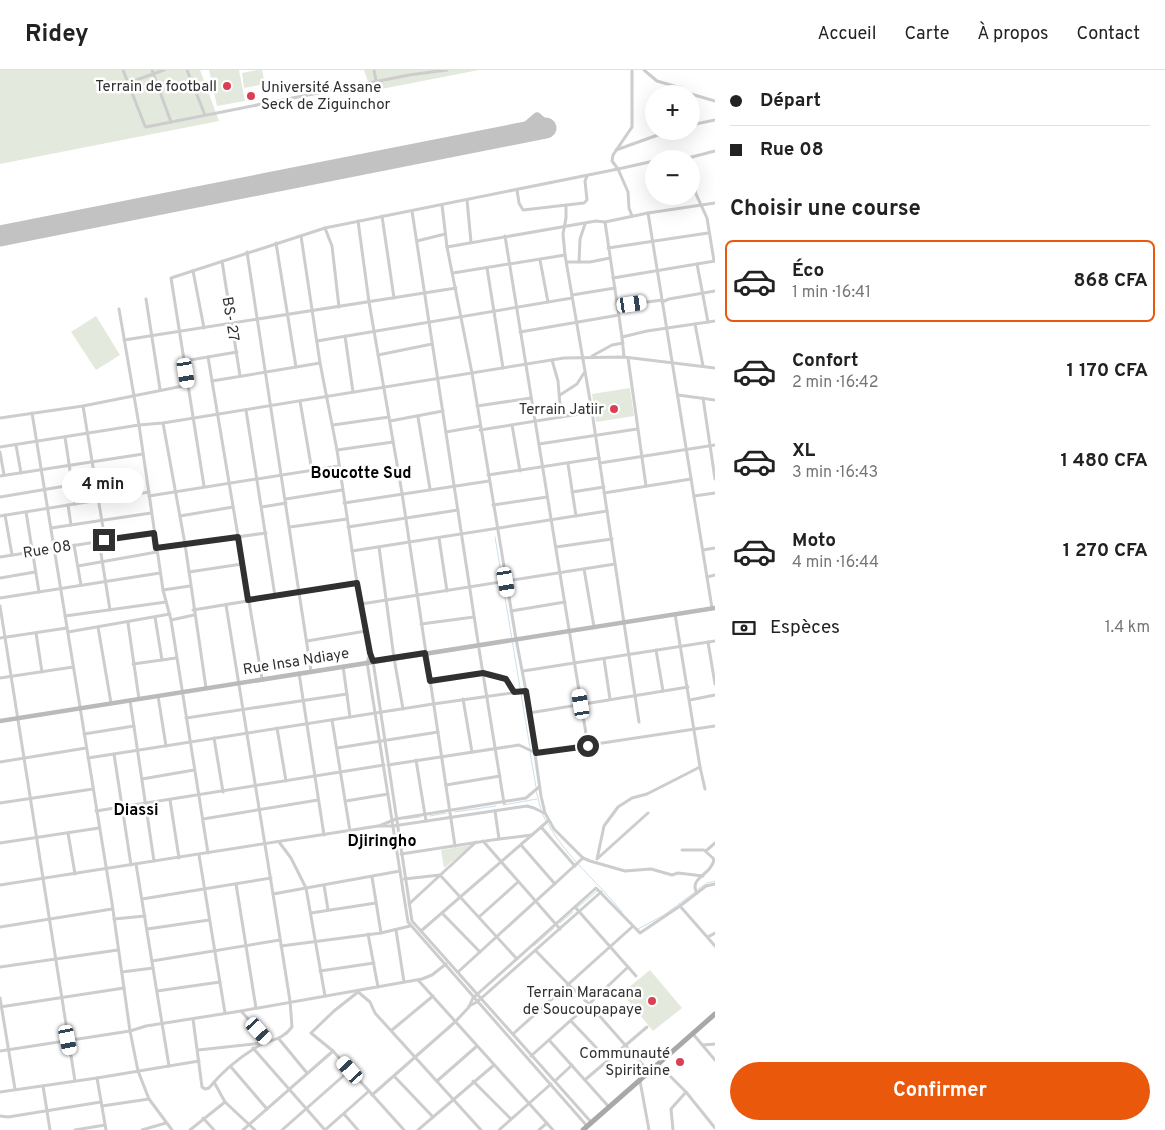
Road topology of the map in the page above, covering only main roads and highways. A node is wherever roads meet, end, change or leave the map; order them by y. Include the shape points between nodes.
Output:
1 (714, 608) edge
2 (0, 721) edge
3 (715, 1014) edge
4 (587, 1126) edge

1 - 2 main road, Rue Insa Ndiaye
3 - 4 main road

